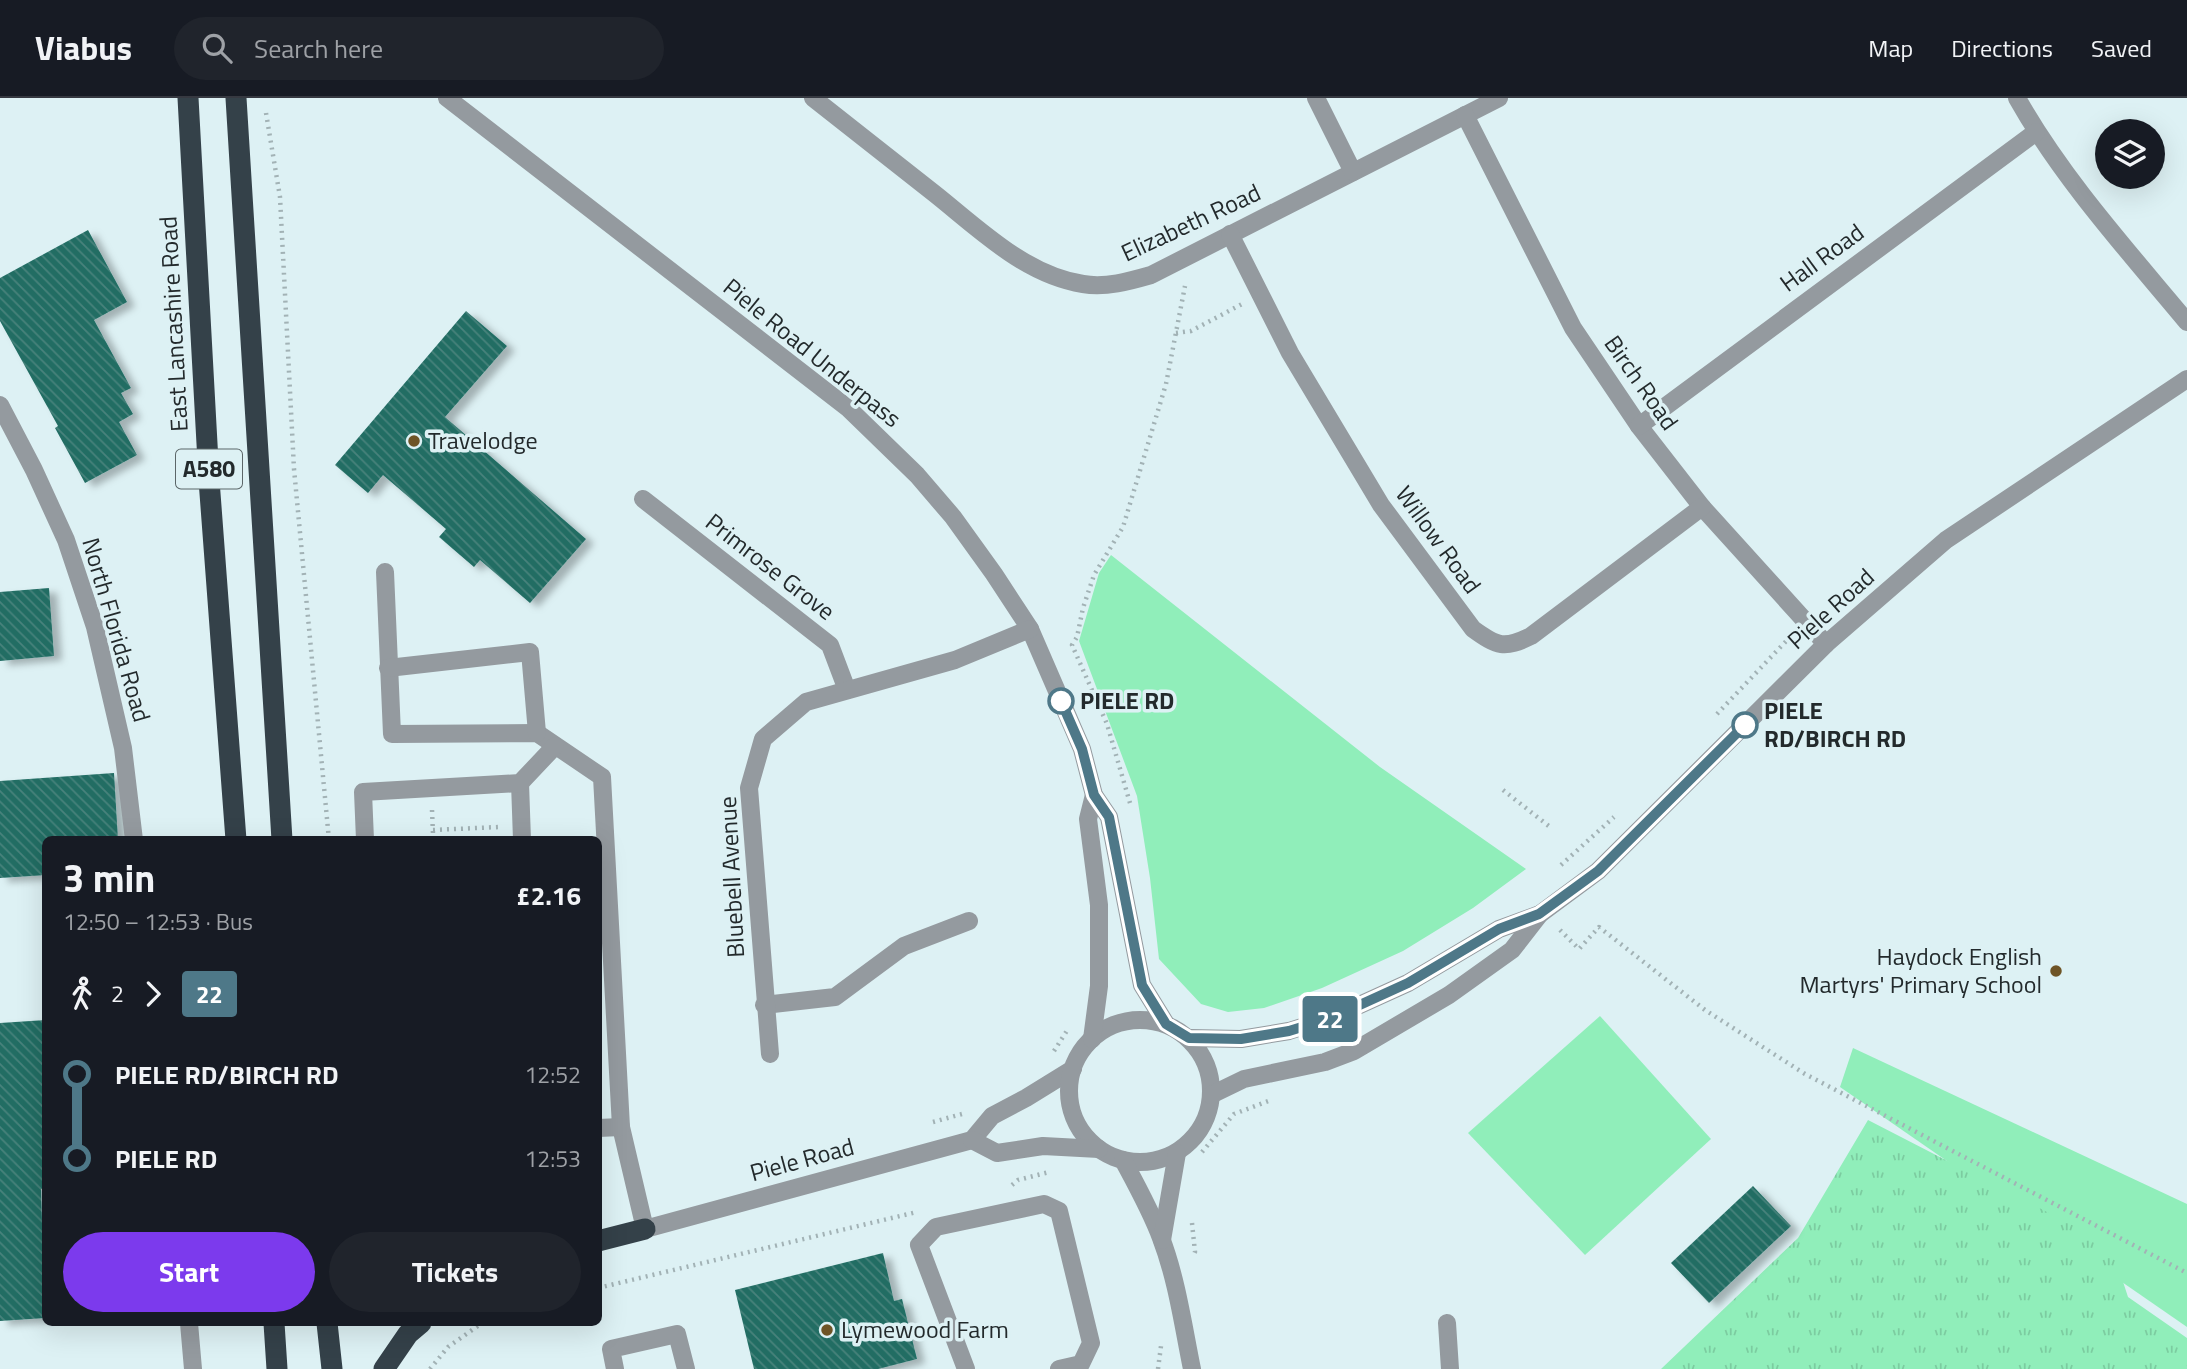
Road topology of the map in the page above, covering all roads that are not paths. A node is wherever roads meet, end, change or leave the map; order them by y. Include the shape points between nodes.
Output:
1 (188, 98) edge
2 (236, 98) edge
3 (447, 98) edge
4 (813, 98) edge
5 (1316, 98) edge
6 (1499, 98) edge
7 (2017, 98) edge
8 (1465, 116) junction
9 (2036, 132) junction
10 (1353, 172) junction
11 (1230, 234) junction
12 (2187, 322) edge
13 (2187, 379) edge
14 (0, 405) edge
15 (1639, 426) junction
16 (643, 499) dead end
17 (1702, 507) junction
18 (385, 572) dead end
19 (1030, 629) junction
20 (1826, 644) junction
21 (388, 668) junction
22 (847, 690) junction
23 (537, 733) junction
24 (555, 746) junction
25 (520, 783) junction
26 (1094, 795) junction
27 (522, 833) edge
28 (282, 834) edge
29 (134, 836) edge
30 (236, 836) edge
31 (365, 836) edge
32 (1539, 914) junction
33 (968, 920) dead end
34 (605, 923) edge
35 (764, 1004) junction
36 (1166, 1024) junction
37 (1092, 1038) junction
38 (1189, 1038) junction
39 (770, 1054) dead end
40 (1073, 1069) junction
41 (1211, 1095) junction
42 (621, 1127) junction
43 (602, 1128) edge
44 (971, 1140) junction
45 (1099, 1149) junction
46 (1177, 1153) junction
47 (1123, 1160) junction
48 (645, 1228) junction
49 (602, 1240) edge
50 (1162, 1240) junction
51 (1447, 1323) dead end
52 (189, 1326) edge
53 (274, 1326) edge
54 (327, 1326) edge
55 (417, 1326) edge
56 (193, 1369) edge
57 (277, 1369) edge
58 (332, 1369) edge
59 (384, 1369) edge
60 (615, 1369) edge
61 (686, 1369) edge
62 (966, 1369) edge
63 (1059, 1369) edge
64 (1192, 1369) edge
65 (1450, 1369) edge

1 - 30 highway, East Lancashire Road / A580 via 209,480
2 - 28 highway, A580
3 - 19 street, Piele Road Underpass via 849,409 953,517
4 - 11 street, Elizabeth Road via 998,244 1059,278 1086,285 1152,275
5 - 10 street
6 - 8 street, Elizabeth Road
7 - 9 street
8 - 10 street, Elizabeth Road
8 - 15 street, Birch Road via 1573,328
9 - 12 street
9 - 15 street, Hall Road
10 - 11 street, Elizabeth Road
11 - 17 street, Willow Road via 1290,352 1381,505 1473,629 1490,642 1511,646 1531,636
13 - 20 street, Piele Road via 1946,540
14 - 29 street, North Florida Road via 66,540 95,627 124,748
15 - 17 street, Birch Road
16 - 22 street, Primrose Grove via 830,645
17 - 20 street, Birch Road
18 - 21 street
19 - 22 street, Bluebell Avenue via 956,660
19 - 26 street, Piele Road Underpass via 1082,749
20 - 32 street, Piele Road via 1598,871
21 - 23 street via 392,734
21 - 23 street via 530,652
22 - 35 street, Bluebell Avenue via 806,702 763,739 749,788
23 - 24 street
24 - 25 street
24 - 34 street via 602,777
25 - 27 street
25 - 31 street via 363,792
26 - 36 street, Piele Road Underpass via 1109,817 1142,985
26 - 37 street, Piele Road Underpass via 1088,820 1099,905 1099,986
32 - 38 street, Piele Road via 1499,929 1408,983 1331,1018 1241,1039
32 - 41 street, Piele Road via 1512,950 1449,995 1354,1051 1325,1062 1244,1079
33 - 35 street via 904,946 835,997
34 - 42 street
35 - 39 street, Bluebell Avenue
36 - 37 street via 1127,1021
36 - 38 street
37 - 40 street
38 - 41 street via 1204,1058
40 - 44 street via 992,1115
40 - 45 street via 1072,1111 1082,1132
41 - 46 street via 1201,1129
42 - 43 street
42 - 48 street
44 - 45 street via 997,1153 1043,1146
44 - 48 street, Piele Road
45 - 47 street
46 - 47 street via 1148,1162
46 - 50 street
47 - 50 street
48 - 49 highway
50 - 64 street
51 - 65 street
52 - 56 street
53 - 57 highway
54 - 58 highway
55 - 59 highway
60 - 61 street via 611,1349 677,1334
62 - 63 street via 919,1245 936,1227 1044,1204 1059,1211 1091,1343 1081,1364

